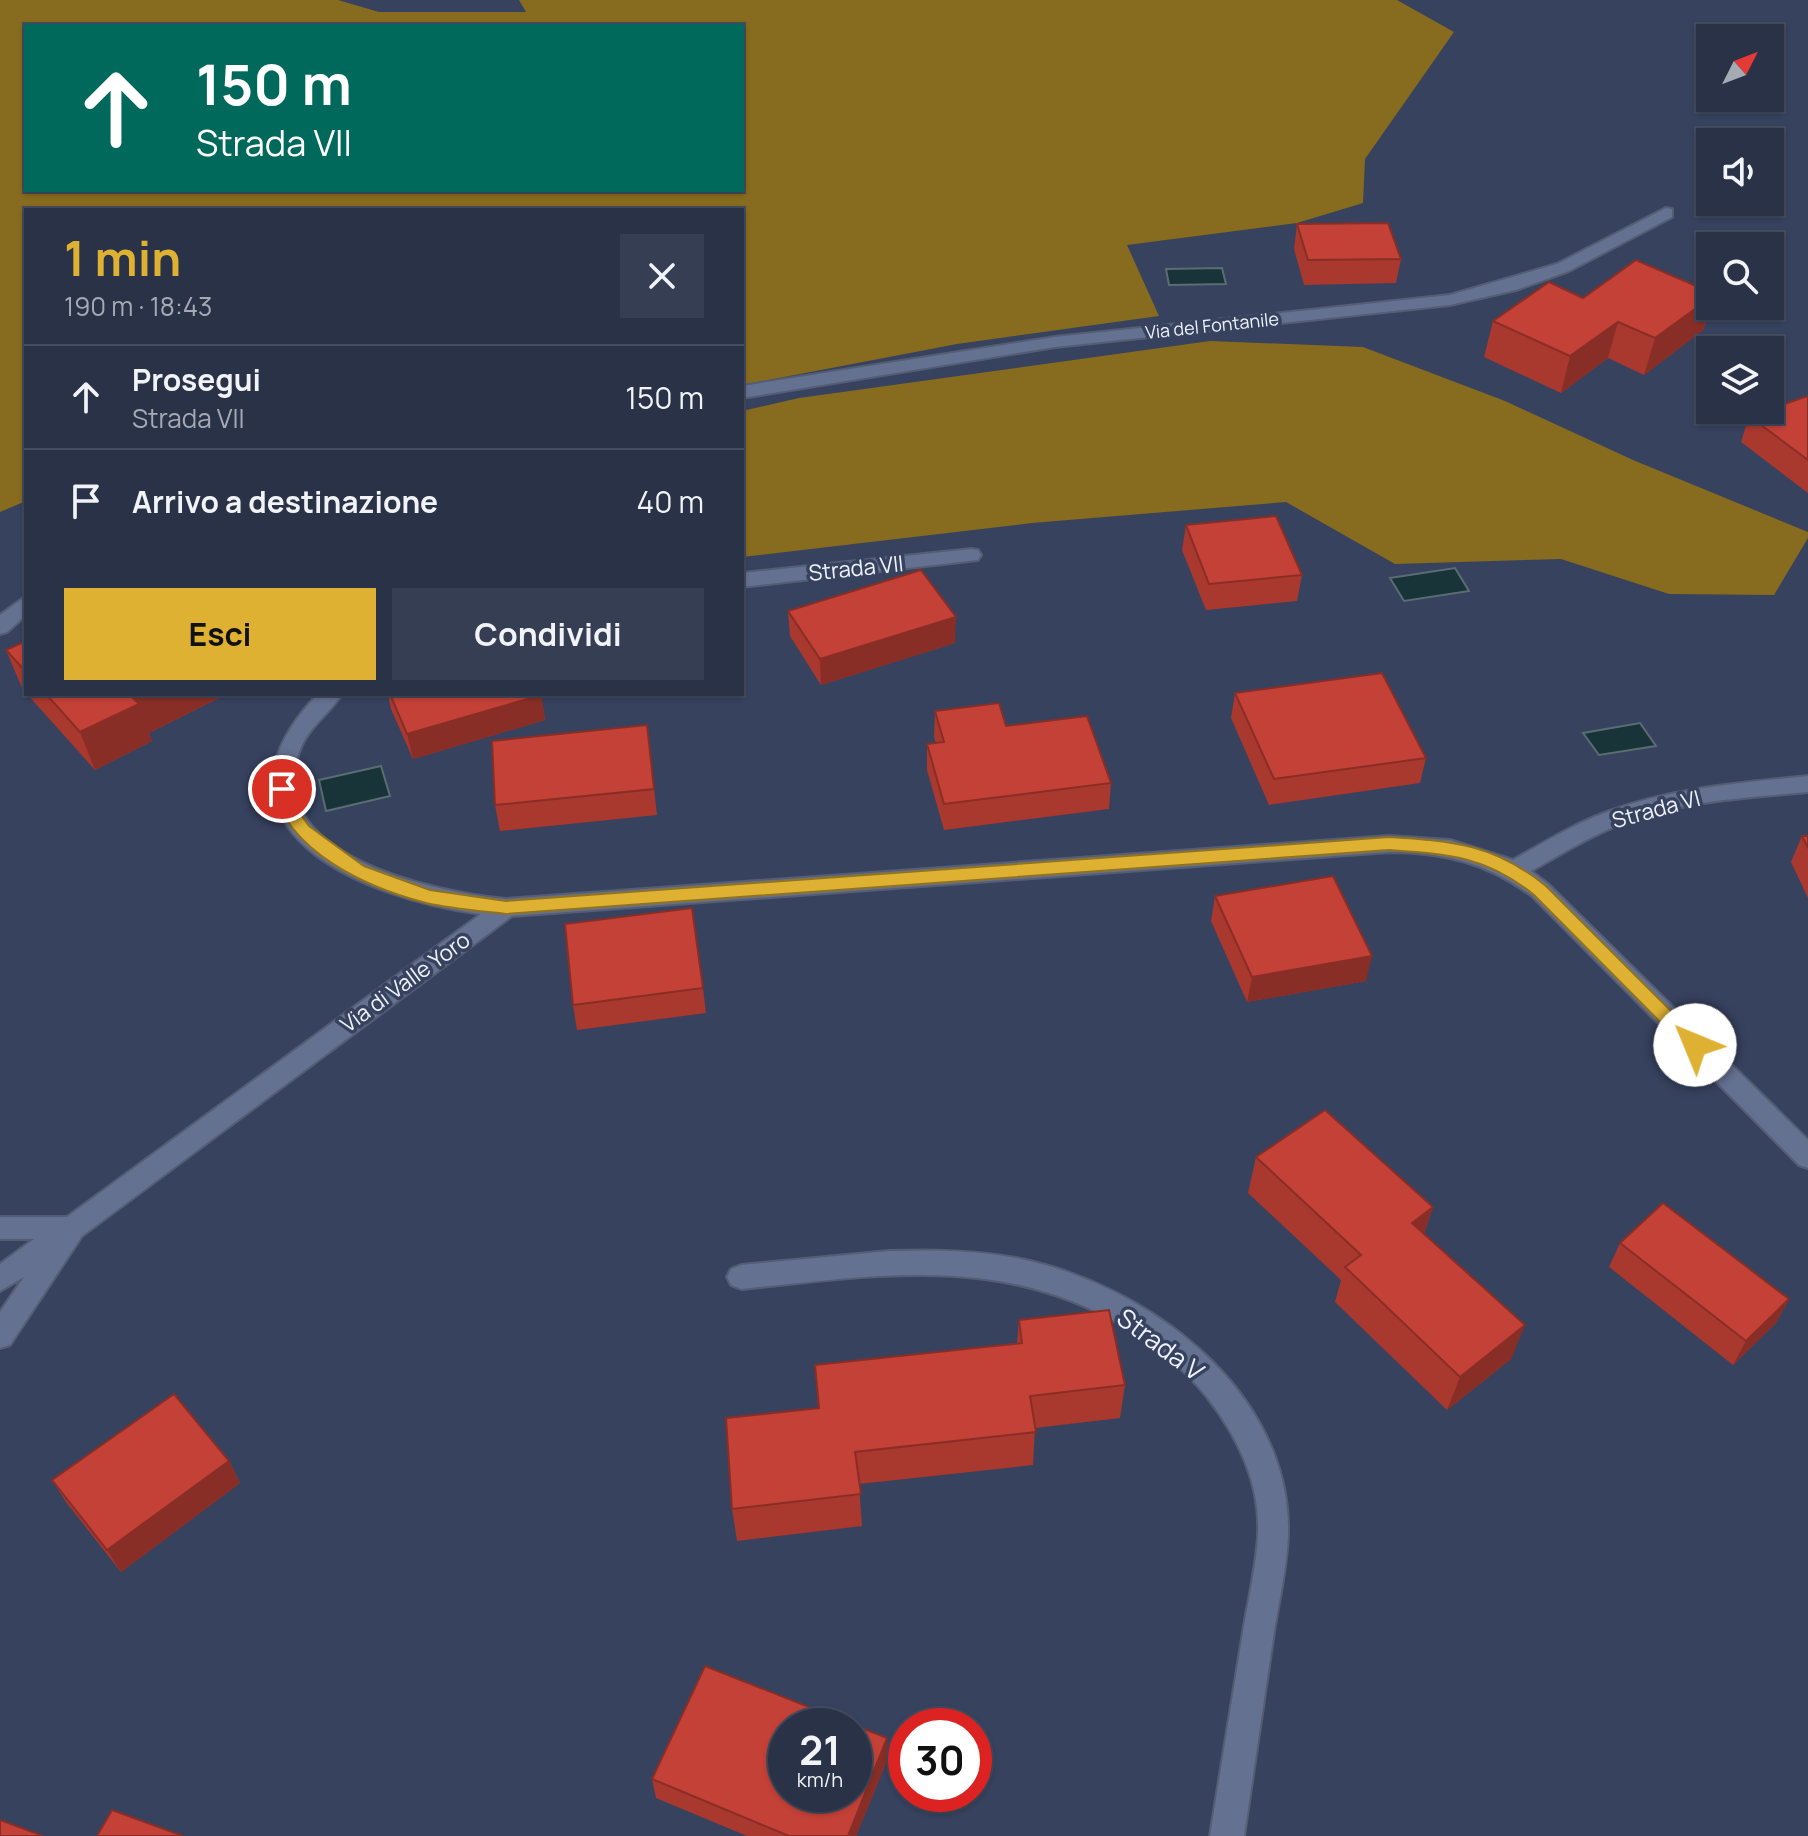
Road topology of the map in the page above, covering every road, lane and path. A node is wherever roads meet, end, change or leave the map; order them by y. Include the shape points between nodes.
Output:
1 (1666, 213) dead end
2 (744, 392) edge
3 (971, 555) dead end
4 (744, 580) edge
5 (24, 605) edge
6 (0, 627) edge
7 (329, 696) edge
8 (1808, 784) edge
9 (1515, 870) junction
10 (506, 908) junction
11 (1808, 1157) edge
12 (0, 1228) edge
13 (72, 1228) junction
14 (741, 1277) dead end
15 (0, 1279) edge
16 (0, 1336) edge
17 (1227, 1836) edge

1 - 2 street, Via del Fontanile via 1568,268 1450,300 1070,340
3 - 4 street, Strada VII
5 - 6 street
7 - 10 street via 291,741 281,777 286,806 303,830 335,857 375,879 428,897
8 - 9 street, Strada VI via 1649,807 1589,829
9 - 10 street via 1460,848 1389,844
9 - 11 street
10 - 13 street, Via di Valle Yoro
12 - 13 street
13 - 15 street
13 - 16 street, Via di Valle Yoro
14 - 17 street, Strada V via 929,1263 1022,1272 1072,1287 1128,1315 1180,1351 1223,1394 1242,1421 1265,1476 1273,1536

